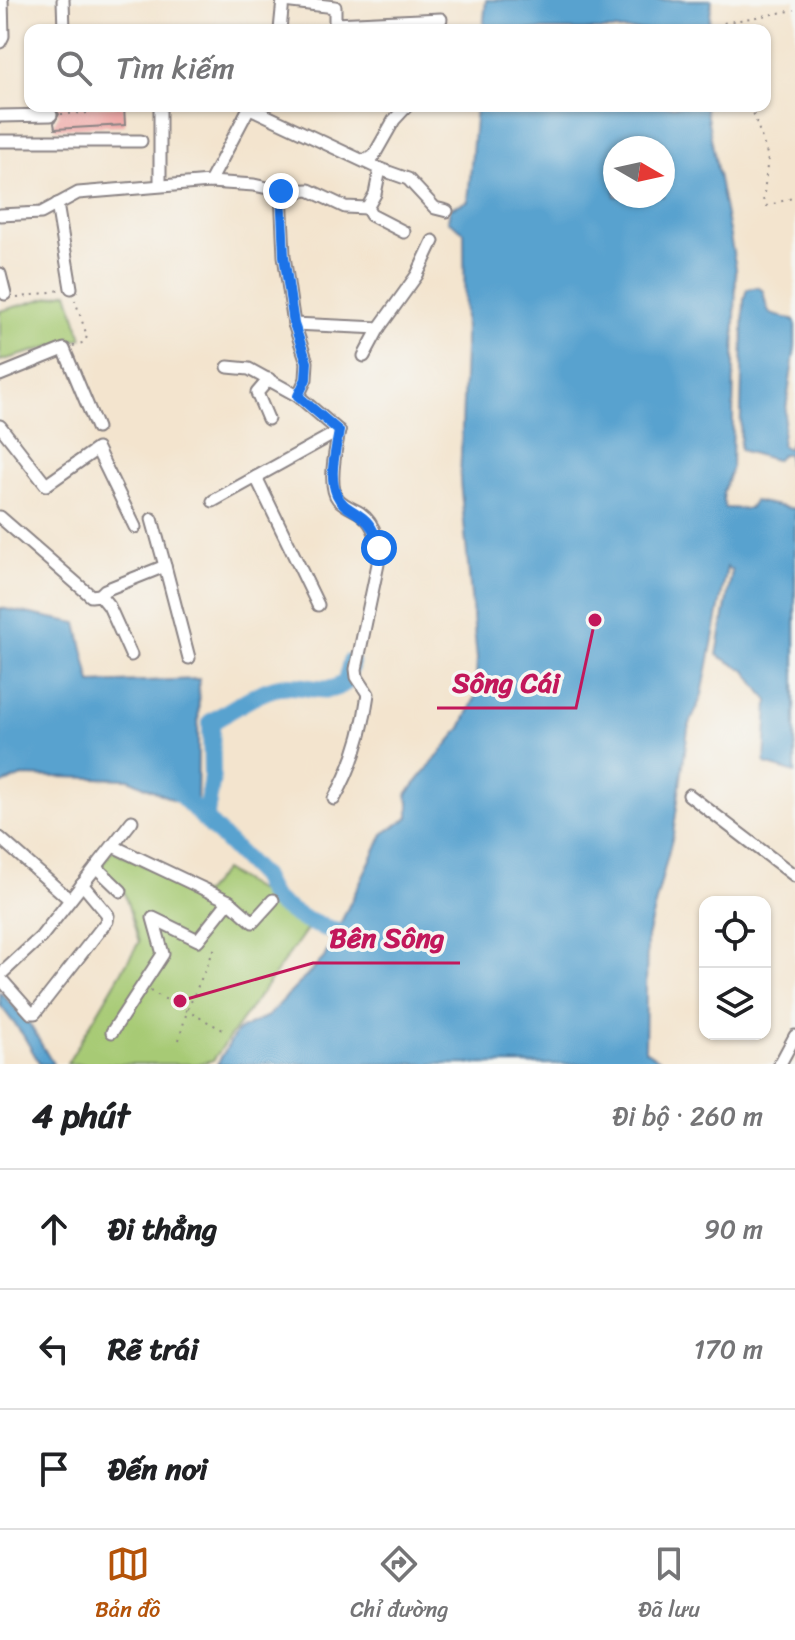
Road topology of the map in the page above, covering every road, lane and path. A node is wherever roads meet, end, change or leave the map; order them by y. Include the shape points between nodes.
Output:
1 (2, 0) edge
2 (63, 0) edge
3 (283, 1) edge
4 (795, 10) edge
5 (441, 19) dead end
6 (64, 24) edge
7 (281, 24) edge
8 (723, 24) edge
9 (0, 42) edge
10 (160, 112) edge
11 (247, 112) edge
12 (261, 112) edge
13 (401, 112) edge
14 (753, 112) edge
15 (89, 113) dead end
16 (51, 115) joint
17 (0, 116) edge
18 (0, 141) edge
19 (141, 141) dead end
20 (365, 160) junction
21 (380, 169) junction
22 (210, 182) junction
23 (160, 185) junction
24 (281, 191) junction
25 (795, 197) edge
26 (57, 204) junction
27 (367, 208) junction
28 (447, 211) dead end
29 (0, 215) edge
30 (404, 232) dead end
31 (433, 241) dead end
32 (0, 274) edge
33 (71, 288) junction
34 (5, 294) joint
35 (294, 324) junction
36 (379, 328) junction
37 (64, 349) junction
38 (364, 356) dead end
39 (228, 367) dead end
40 (0, 375) edge
41 (269, 379) junction
42 (298, 396) junction
43 (268, 419) dead end
44 (0, 426) edge
45 (97, 428) dead end
46 (339, 431) junction
47 (256, 477) junction
48 (213, 501) dead end
49 (0, 517) edge
50 (152, 519) dead end
51 (135, 527) dead end
52 (165, 566) junction
53 (100, 595) junction
54 (318, 605) dead end
55 (131, 655) dead end
56 (189, 658) dead end
57 (689, 795) dead end
58 (334, 799) dead end
59 (132, 821) dead end
60 (0, 838) edge
61 (113, 846) junction
62 (96, 867) junction
63 (795, 876) edge
64 (82, 884) junction
65 (121, 891) dead end
66 (69, 899) junction
67 (273, 900) dead end
68 (229, 901) junction
69 (216, 945) dead end
70 (0, 977) edge
71 (142, 987) junction
72 (187, 1011) junction
73 (223, 1030) dead end
74 (112, 1032) dead end
75 (795, 1036) edge
76 (179, 1040) dead end
77 (780, 1064) edge

1 - 9 street
2 - 6 street
3 - 5 street via 335,7 335,24
3 - 7 street
4 - 8 path
10 - 23 street
11 - 22 street
12 - 20 street
13 - 20 street via 373,157
14 - 25 path via 768,157 763,203
15 - 16 path
16 - 17 street
18 - 19 street
20 - 21 street
21 - 27 street
21 - 28 street via 408,179 435,208
22 - 23 street
22 - 24 street
23 - 26 street via 78,193
24 - 27 street via 309,190 345,207
24 - 35 street
26 - 29 street via 41,213
26 - 33 street
27 - 30 street
31 - 36 street via 417,275
32 - 34 street
33 - 34 path via 10,300
33 - 37 path via 87,336 85,342
35 - 36 street
35 - 42 street via 307,369
36 - 38 street
37 - 40 street
37 - 45 street
39 - 41 street
41 - 42 street
41 - 43 street via 257,393
42 - 46 street
44 - 51 street via 46,485 97,449
46 - 47 street
46 - 58 street via 335,491 338,499 367,519 379,548 356,669 368,694 365,714 352,766
47 - 48 street
47 - 54 street
49 - 53 street via 91,596
50 - 52 street
52 - 53 street
52 - 56 street
53 - 55 street
57 - 63 street
59 - 61 street
60 - 66 street
61 - 62 street
61 - 68 street
62 - 64 street
62 - 65 street
64 - 66 street
64 - 70 street via 108,915 107,921 35,1013
66 - 70 street
67 - 68 street via 253,922
68 - 71 street via 198,940 153,918 163,954
69 - 72 path
71 - 72 path
71 - 74 street
72 - 73 path
72 - 76 path
75 - 77 street

